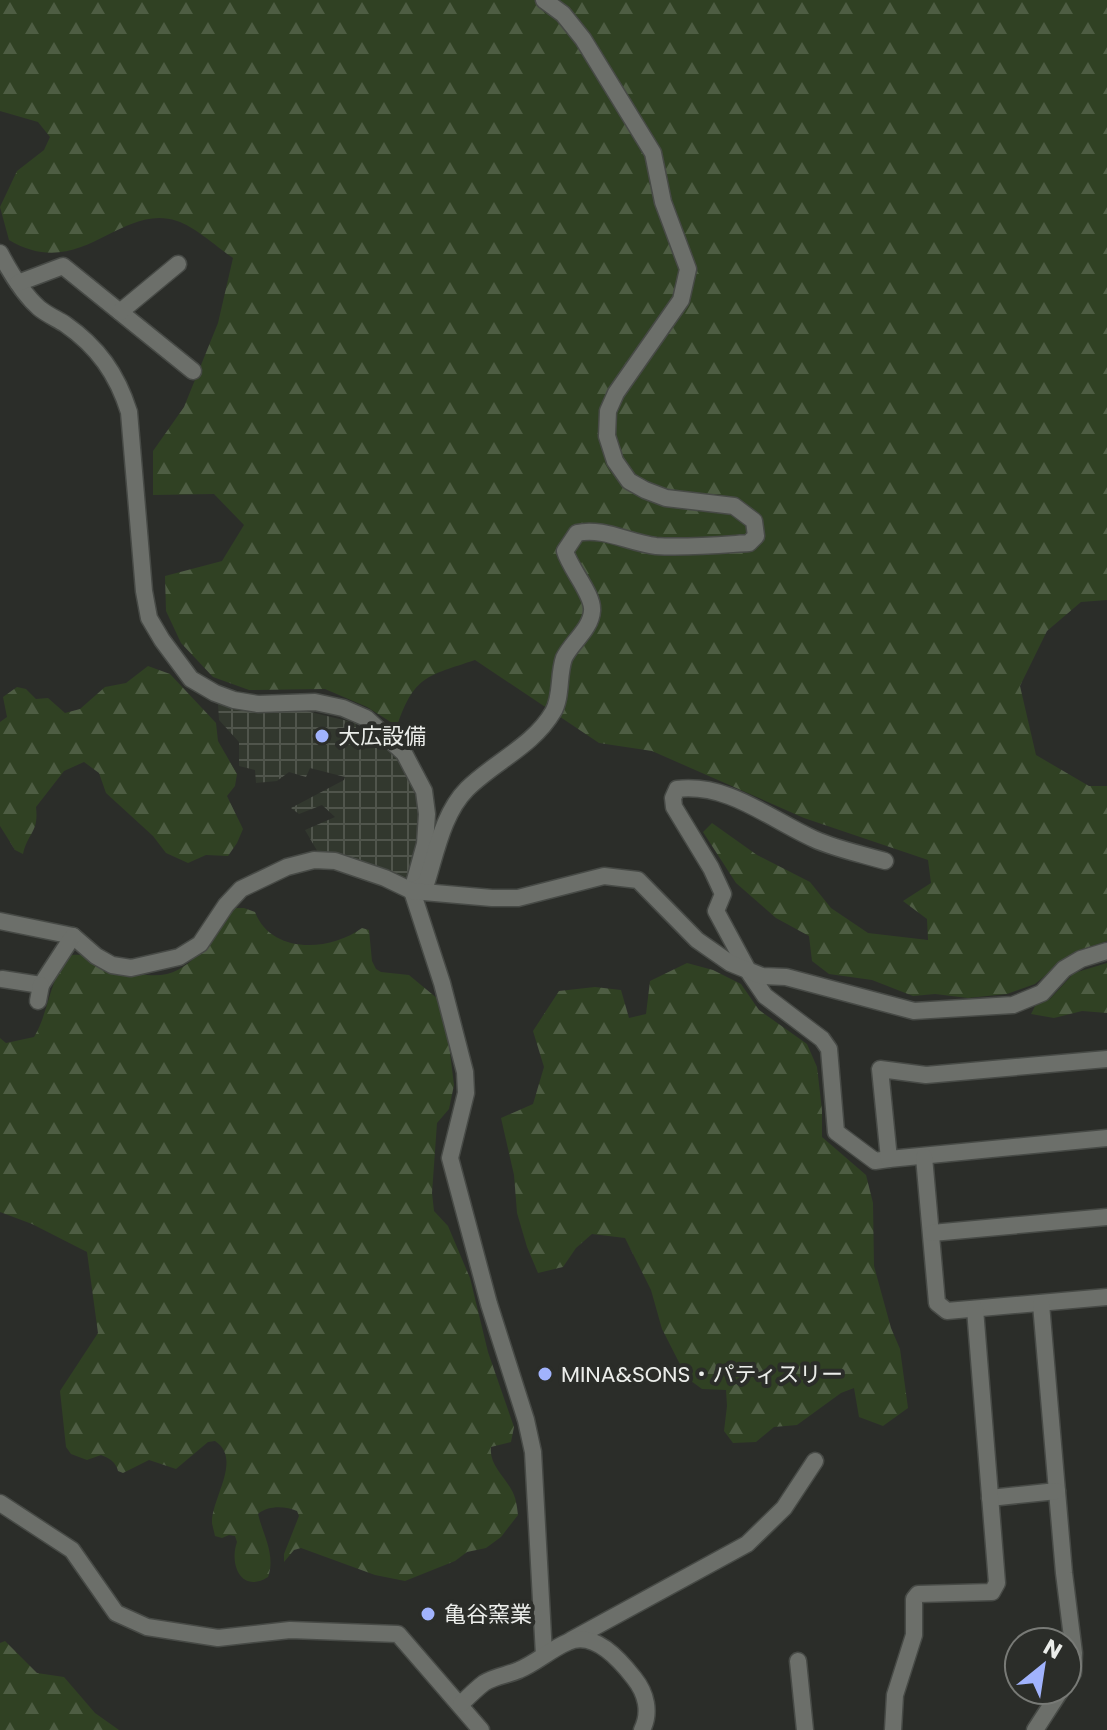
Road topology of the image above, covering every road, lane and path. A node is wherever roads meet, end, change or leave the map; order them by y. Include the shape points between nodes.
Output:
1 (544, 0) edge
2 (0, 253) edge
3 (178, 264) dead end
4 (18, 283) junction
5 (120, 312) junction
6 (193, 371) dead end
7 (885, 861) dead end
8 (412, 891) junction
9 (4, 920) edge
10 (73, 936) junction
11 (1107, 951) edge
12 (748, 970) junction
13 (2, 979) dead end
14 (1107, 1059) edge
15 (1107, 1138) edge
16 (924, 1157) junction
17 (889, 1159) junction
18 (1107, 1217) edge
19 (932, 1233) junction
20 (1107, 1297) edge
21 (1041, 1304) junction
22 (975, 1309) junction
23 (815, 1461) dead end
24 (1057, 1491) junction
25 (990, 1498) junction
26 (0, 1503) edge
27 (1071, 1626) edge
28 (571, 1640) junction
29 (544, 1655) junction
30 (798, 1661) dead end
31 (461, 1704) junction
32 (1051, 1706) edge
33 (481, 1730) edge
34 (642, 1730) edge
35 (805, 1730) edge
36 (893, 1730) edge
37 (1035, 1730) edge

1 - 8 street via 583,39 653,153 663,202 688,269 681,300 608,411 607,436 615,461 629,481 666,498 734,506 754,521 756,536 749,543 657,546 596,531 577,533 569,541 569,566 591,601 593,614 565,657 555,710 513,755 467,789 446,822 426,884
2 - 4 street
3 - 5 street
4 - 5 street via 63,266
4 - 8 street via 39,308 100,353 123,392 144,591 149,618 162,640 191,679 215,693 258,704 315,702 343,708 390,738 424,791 425,844
5 - 6 street
7 - 12 street via 816,840 749,803 677,789 674,807 723,894 716,911
8 - 10 street via 335,861 314,860 241,889 200,944 179,957 131,968 112,965
8 - 12 street via 518,898 584,879 638,880 697,940
8 - 29 street via 465,1072 466,1093 450,1158 533,1452
9 - 10 street
10 - 13 street via 40,993
11 - 12 street via 1081,959 1042,993 1013,1005 914,1011
12 - 17 street via 765,996 829,1049 836,1132 875,1161
14 - 17 street via 926,1075 880,1069
15 - 16 street
16 - 17 street
16 - 19 street
18 - 19 street
19 - 22 street via 937,1303 947,1311
20 - 21 street
21 - 22 street
21 - 24 street
22 - 25 street
23 - 28 street via 784,1508 747,1544
24 - 25 street
24 - 27 street
25 - 36 street via 997,1583 992,1592 918,1594 914,1599 914,1635 895,1695
26 - 31 street via 72,1550 116,1613 147,1627 218,1638 290,1630 398,1634
28 - 29 street
28 - 34 street via 601,1645 630,1672 646,1699
29 - 31 street via 484,1683
30 - 35 street
31 - 33 street
32 - 37 street

